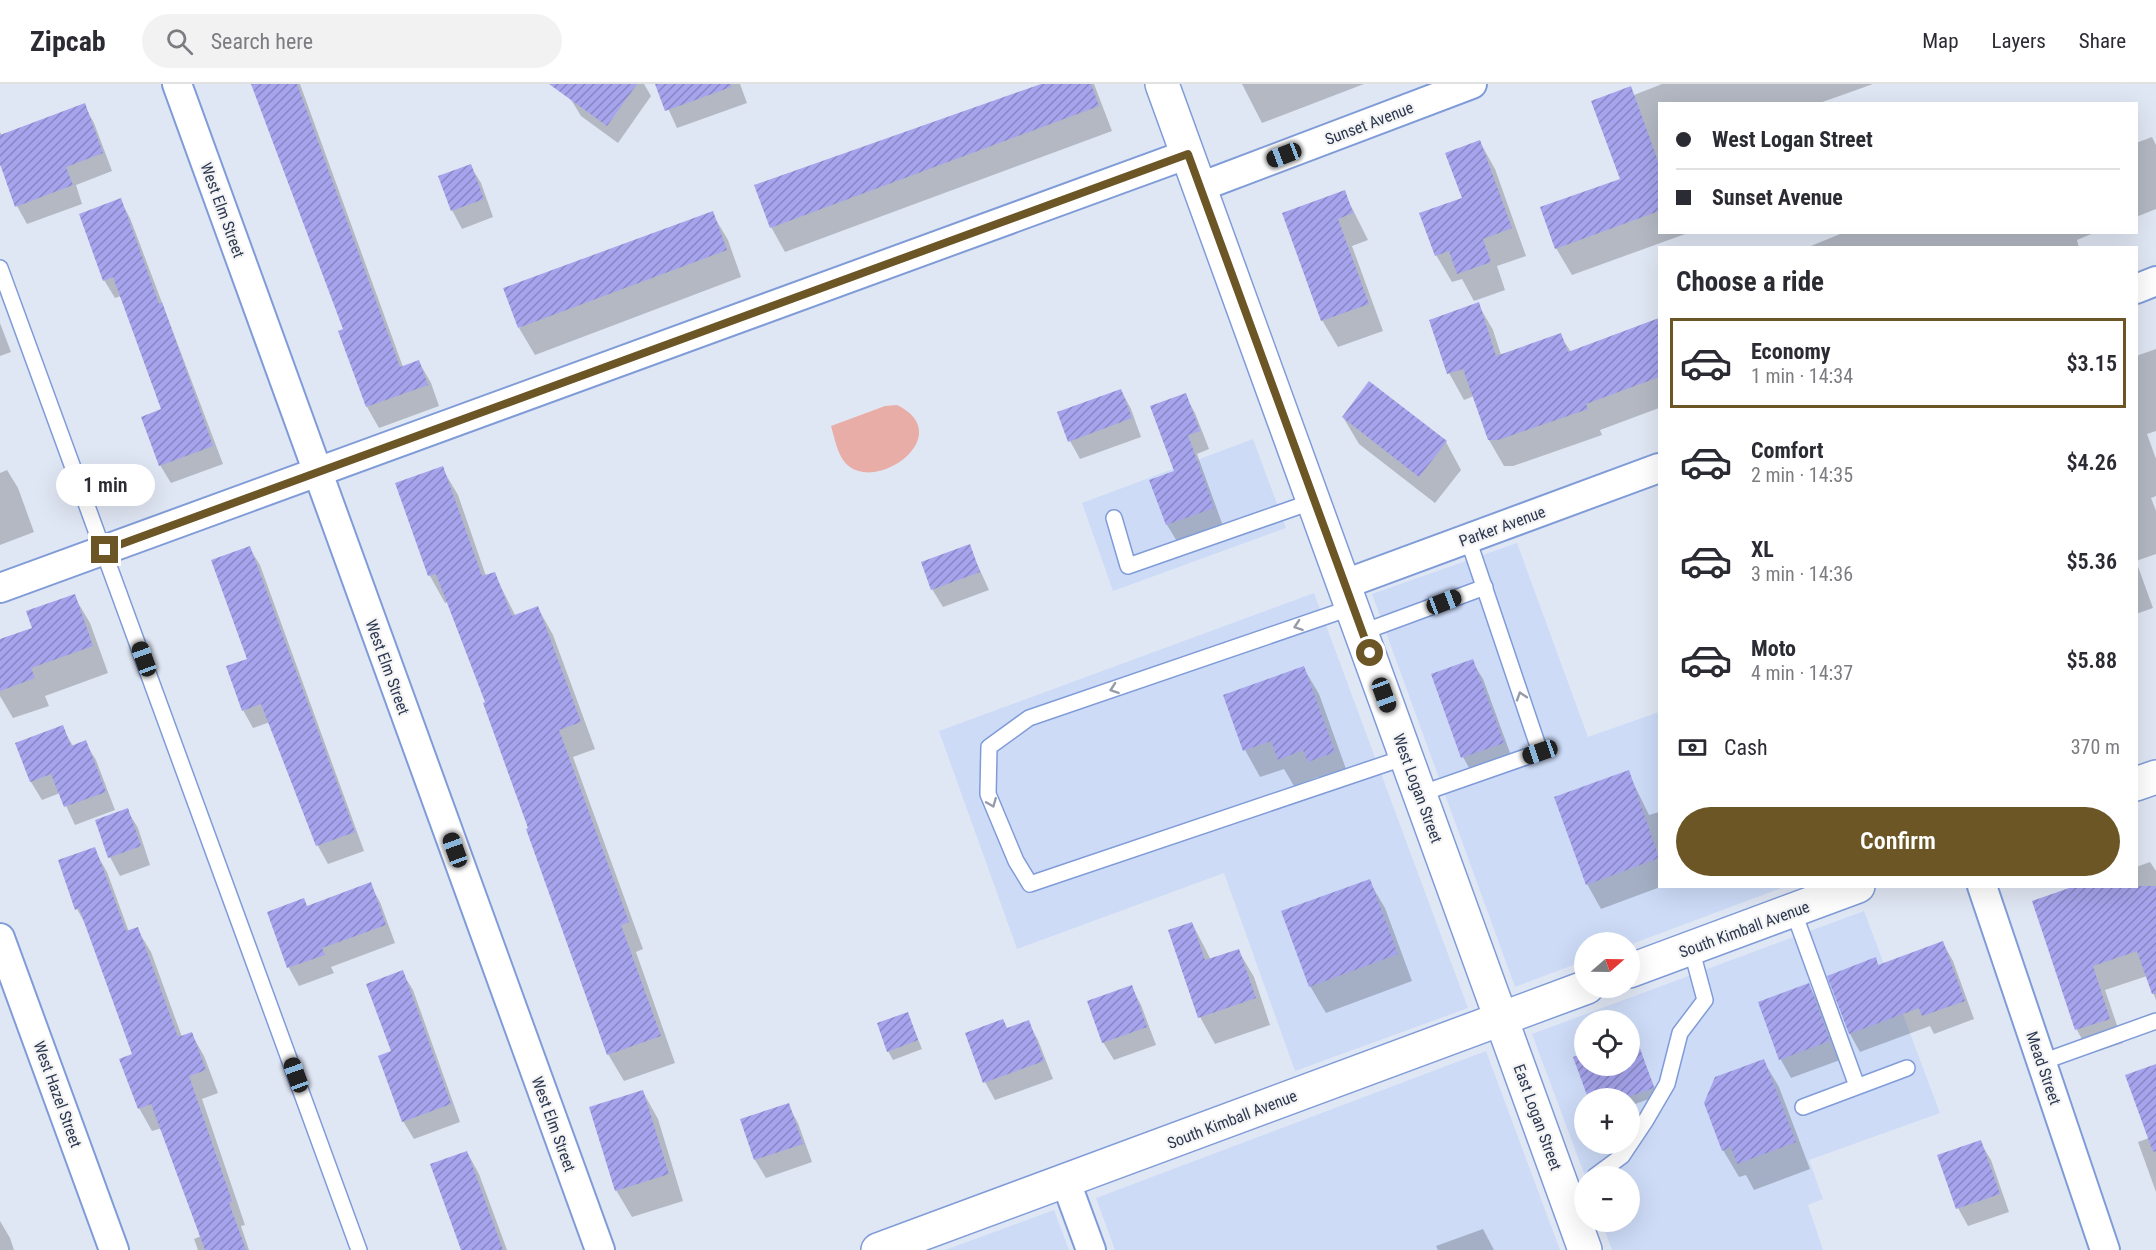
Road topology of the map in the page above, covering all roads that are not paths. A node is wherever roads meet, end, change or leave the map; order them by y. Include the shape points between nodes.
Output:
1 (177, 84) edge
2 (1162, 84) edge
3 (1472, 84) edge
4 (1188, 154) junction
5 (1200, 187) junction
6 (0, 268) edge
7 (2156, 282) edge
8 (2138, 288) edge
9 (1658, 468) edge
10 (317, 472) junction
11 (1314, 501) junction
12 (1114, 518) dead end
13 (1468, 539) junction
14 (105, 550) junction
15 (1485, 587) junction
16 (0, 588) edge
17 (1354, 608) junction
18 (1406, 757) junction
19 (2156, 777) edge
20 (2138, 783) edge
21 (1420, 794) junction
22 (1853, 888) edge
23 (1983, 888) edge
24 (1793, 910) junction
25 (0, 938) edge
26 (1691, 948) junction
27 (1640, 967) edge
28 (1574, 992) edge
29 (1502, 1019) junction
30 (2156, 1021) edge
31 (2042, 1062) junction
32 (1907, 1068) dead end
33 (1857, 1086) junction
34 (1803, 1107) dead end
35 (1608, 1166) edge
36 (1066, 1182) junction
37 (114, 1250) edge
38 (359, 1250) edge
39 (600, 1250) edge
40 (878, 1250) edge
41 (1091, 1250) edge
42 (1586, 1250) edge
43 (2105, 1250) edge

1 - 10 street, West Elm Street
2 - 4 street, West Logan Street
3 - 5 street, Sunset Avenue
4 - 5 street, West Logan Street
4 - 10 street
5 - 11 street, West Logan Street
6 - 14 lane
7 - 8 street
9 - 13 street, Parker Avenue
10 - 14 street
10 - 39 street, West Elm Street
11 - 12 lane via 1128,566
11 - 17 street, West Logan Street
13 - 15 lane
13 - 17 street, Parker Avenue
14 - 16 street
14 - 38 lane
15 - 17 lane
21 -> 15 lane via 1540,752
17 - 18 street, West Logan Street
17 -> 18 lane via 1029,718 989,747 988,794 1030,884
18 - 21 street, West Logan Street
19 - 20 street
21 - 29 street, West Logan Street
22 - 24 street, South Kimball Avenue
23 - 31 street, Mead Street
24 - 26 street, South Kimball Avenue
24 - 33 lane
25 - 37 street, West Hazel Street
26 - 27 street, South Kimball Avenue
26 - 35 lane via 1705,1000 1680,1033 1667,1084 1622,1156
28 - 29 street, South Kimball Avenue
29 - 36 street, South Kimball Avenue
29 - 42 street, East Logan Street via 1571,1193
30 - 31 lane
31 - 43 street, Mead Street
32 - 33 lane
33 - 34 lane
36 - 40 street, South Kimball Avenue
36 - 41 street

